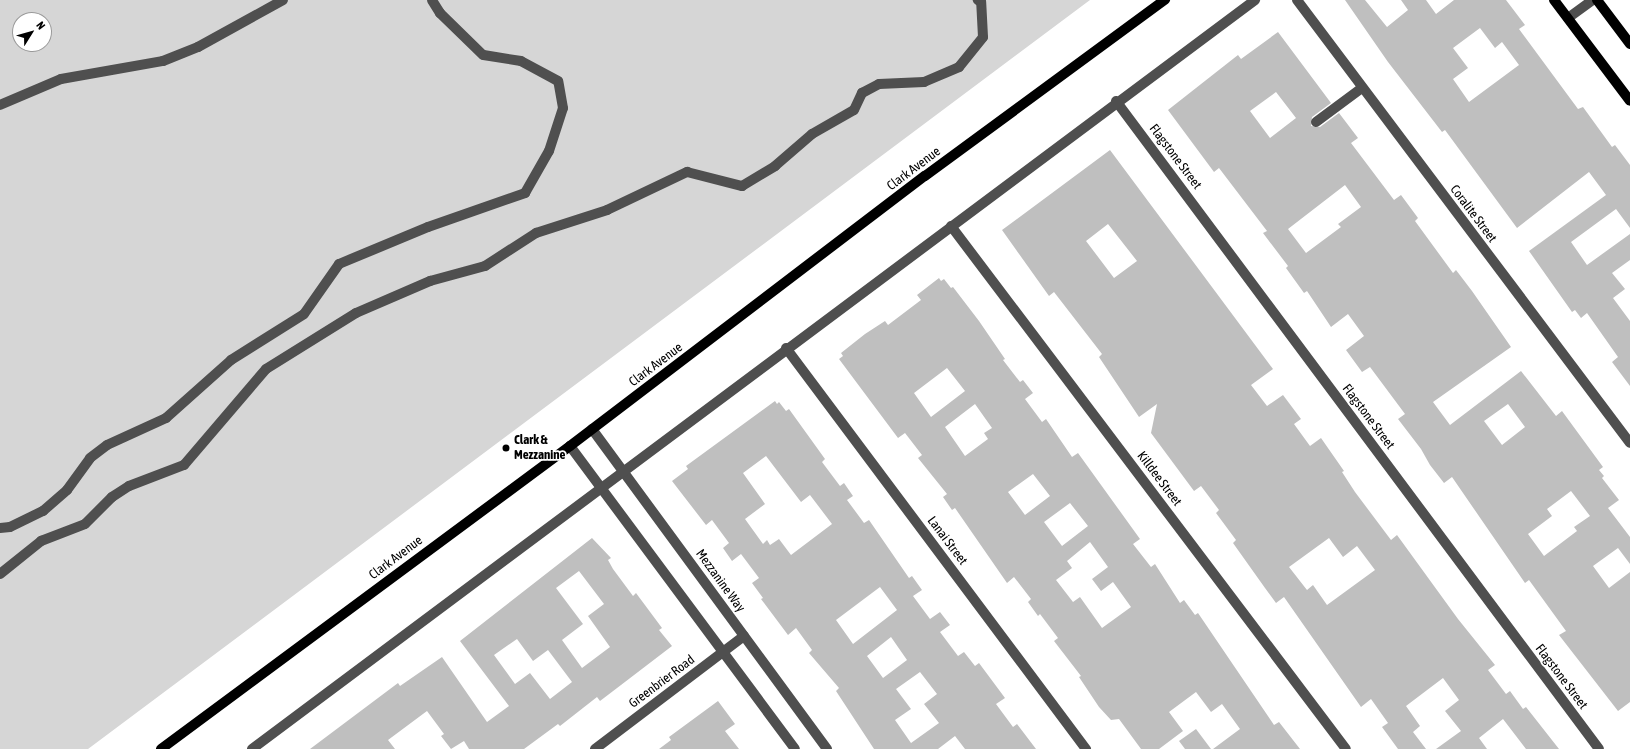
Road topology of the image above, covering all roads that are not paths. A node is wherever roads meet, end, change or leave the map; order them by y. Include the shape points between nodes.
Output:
1 (283, 0) edge
2 (432, 0) edge
3 (978, 0) edge
4 (1166, 0) edge
5 (1255, 0) edge
6 (1297, 0) edge
7 (1554, 0) edge
8 (1593, 0) edge
9 (1597, 0) edge
10 (1568, 18) junction
11 (1630, 44) edge
12 (1362, 88) junction
13 (1116, 101) junction
14 (1630, 101) edge
15 (0, 105) edge
16 (1316, 122) dead end
17 (951, 226) junction
18 (786, 348) junction
19 (592, 429) junction
20 (1630, 442) edge
21 (570, 446) junction
22 (624, 470) junction
23 (600, 488) junction
24 (0, 528) edge
25 (0, 574) edge
26 (744, 636) junction
27 (723, 652) junction
28 (161, 749) edge
29 (252, 749) edge
30 (595, 749) edge
31 (795, 749) edge
32 (827, 749) edge
33 (1086, 749) edge
34 (1346, 749) edge
35 (1599, 749) edge

1 - 15 street via 198,47 163,61 61,78
2 - 24 street via 440,13 483,55 521,61 558,81 564,108 549,151 525,193 428,227 339,264 304,314 231,360 166,418 107,445 90,458 67,490 43,511 10,527
3 - 25 street via 981,2 983,37 959,67 924,82 879,84 862,93 854,110 812,134 774,166 742,186 687,172 607,210 536,233 485,266 430,281 356,313 266,369 184,465 129,486 112,497 85,524 41,541
4 - 19 main road, Clark Avenue via 925,176
5 - 13 street
6 - 12 street, Coralite Street
7 - 10 main road
8 - 10 street
9 - 11 main road
10 - 14 main road
12 - 16 street
12 - 20 street, Coralite Street
13 - 17 street
13 - 35 street, Flagstone Street
17 - 18 street
17 - 34 street, Killdee Street
18 - 22 street
18 - 33 street, Lanai Street
19 - 21 main road, Clark Avenue
19 - 22 street, Mezzanine Way
21 - 23 street
21 - 28 main road, Clark Avenue
22 - 23 street
22 - 26 street, Mezzanine Way
23 - 27 street
23 - 29 street
26 - 27 street, Greenbrier Road
26 - 32 street, Mezzanine Way
27 - 30 street, Greenbrier Road
27 - 31 street

